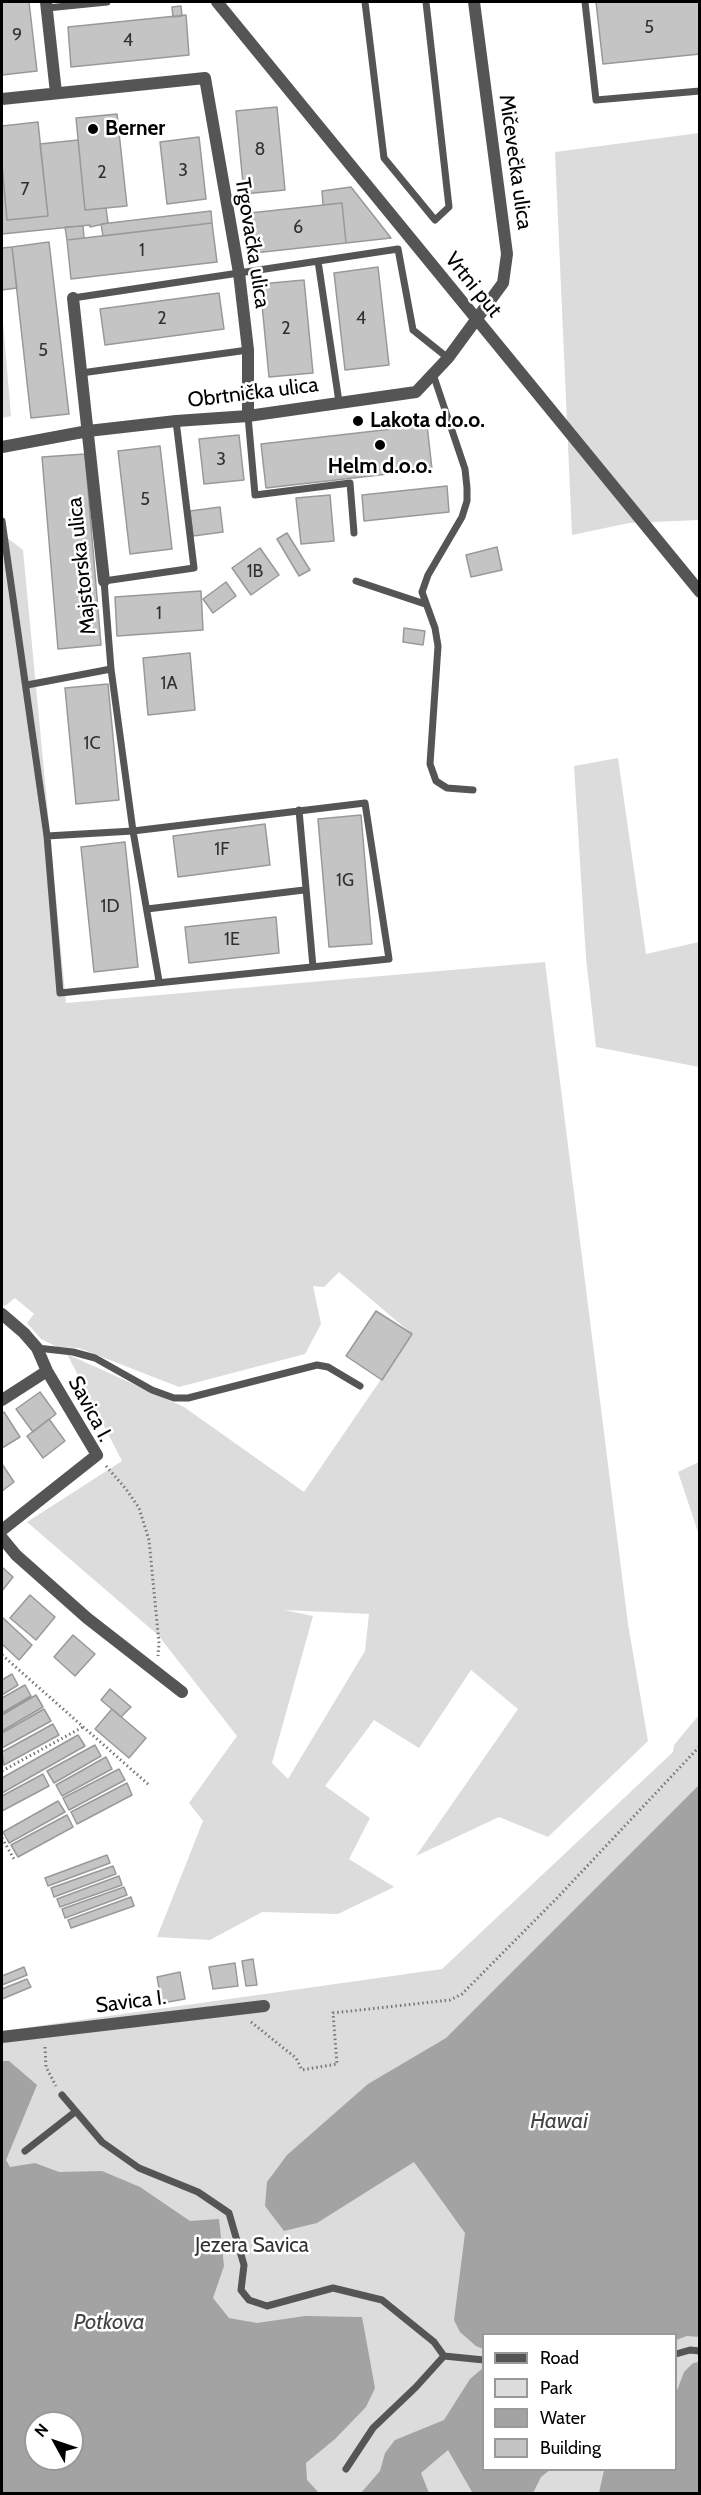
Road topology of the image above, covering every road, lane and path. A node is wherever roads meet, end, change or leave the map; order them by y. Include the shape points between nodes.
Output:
1 (107, 2) edge
2 (217, 2) edge
3 (365, 2) edge
4 (426, 2) edge
5 (474, 2) edge
6 (585, 2) edge
7 (46, 5) edge
8 (699, 91) edge
9 (56, 93) junction
10 (2, 99) edge
11 (318, 261) junction
12 (239, 273) junction
13 (74, 298) joint
14 (477, 321) junction
15 (248, 350) junction
16 (447, 358) junction
17 (81, 373) junction
18 (434, 374) junction
19 (339, 402) junction
20 (248, 416) junction
21 (177, 421) junction
22 (88, 432) junction
23 (2, 447) edge
24 (2, 521) edge
25 (354, 533) dead end
26 (104, 581) junction
27 (356, 581) dead end
28 (699, 592) edge
29 (424, 604) junction
30 (111, 669) junction
31 (27, 685) junction
32 (473, 790) dead end
33 (298, 810) junction
34 (132, 831) junction
35 (47, 836) junction
36 (304, 890) junction
37 (147, 909) junction
38 (313, 967) junction
39 (159, 981) junction
40 (2, 1314) edge
41 (37, 1348) junction
42 (47, 1371) junction
43 (360, 1386) dead end
44 (2, 1400) edge
45 (97, 1455) junction
46 (2, 1530) edge
47 (2, 1538) edge
48 (2, 1655) edge
49 (156, 1672) junction
50 (182, 1692) dead end
51 (83, 1727) junction
52 (699, 1746) edge
53 (2, 1771) edge
54 (150, 1785) dead end
55 (2, 1838) edge
56 (14, 1858) dead end
57 (264, 2006) dead end
58 (242, 2023) dead end
59 (2, 2037) edge
60 (45, 2047) dead end
61 (62, 2095) joint
62 (75, 2112) junction
63 (26, 2151) dead end
64 (699, 2350) edge
65 (677, 2353) edge
66 (444, 2356) junction
67 (482, 2360) edge
68 (346, 2469) dead end

1 - 7 lane
2 - 14 street, Vrtni put
3 - 4 lane via 384,158 435,220 449,207
5 - 14 street, Mičevečka ulica via 507,254 503,283
6 - 8 lane via 596,100
7 - 9 street
9 - 10 street
9 - 12 street, Trgovačka ulica via 205,78
11 - 12 lane
11 - 16 lane via 398,249 412,330
11 - 19 lane
12 - 13 lane
12 - 15 street, Trgovačka ulica
13 - 17 street, Majstorska ulica
14 - 16 street, Obrtnička ulica
14 - 28 street, Vrtni put
15 - 17 lane
15 - 20 street, Trgovačka ulica
16 - 18 street, Obrtnička ulica
17 - 22 street, Majstorska ulica
18 - 19 street, Obrtnička ulica via 416,393
18 - 29 lane via 465,469 467,501 462,517 424,583
19 - 20 street, Obrtnička ulica
20 - 21 street, Obrtnička ulica
20 - 25 lane via 255,495 350,483
21 - 22 street, Obrtnička ulica
21 - 26 lane via 194,568
22 - 23 street, Obrtnička ulica
22 - 26 street, Majstorska ulica
24 - 31 lane
26 - 30 lane, Majstorska ulica
27 - 29 lane
29 - 32 lane via 438,646 431,772 447,788
30 - 31 lane
30 - 34 lane, Majstorska ulica
31 - 35 lane
33 - 34 lane
33 - 36 lane
33 - 38 lane via 366,803 389,959
34 - 35 lane
34 - 37 lane, Majstorska ulica
35 - 39 lane via 60,993
36 - 37 lane
36 - 38 lane
37 - 39 lane, Majstorska ulica
38 - 39 lane
40 - 41 street, Savica I.
41 - 42 street, Savica I.
41 - 43 lane via 95,1358 174,1398 188,1398 317,1365 328,1367
42 - 44 street, Savica I.
42 - 45 street, Savica I.
45 - 46 street, Savica I.
45 - 49 path via 139,1508 148,1540 159,1643
47 - 49 street via 16,1556 78,1610
48 - 51 path
49 - 50 street
51 - 53 path
51 - 54 path
52 - 58 path via 462,1994 450,2000 333,2013 337,2064 302,2070 296,2058 252,2022
55 - 56 path
57 - 59 street, Savica I.
60 - 61 path via 46,2067
61 - 62 lane
62 - 63 lane
62 - 66 lane via 102,2142 139,2168 198,2192 229,2213 244,2265 241,2290 249,2300 267,2306 333,2288 382,2300 434,2342
64 - 65 lane
66 - 67 lane
66 - 68 lane via 372,2428

